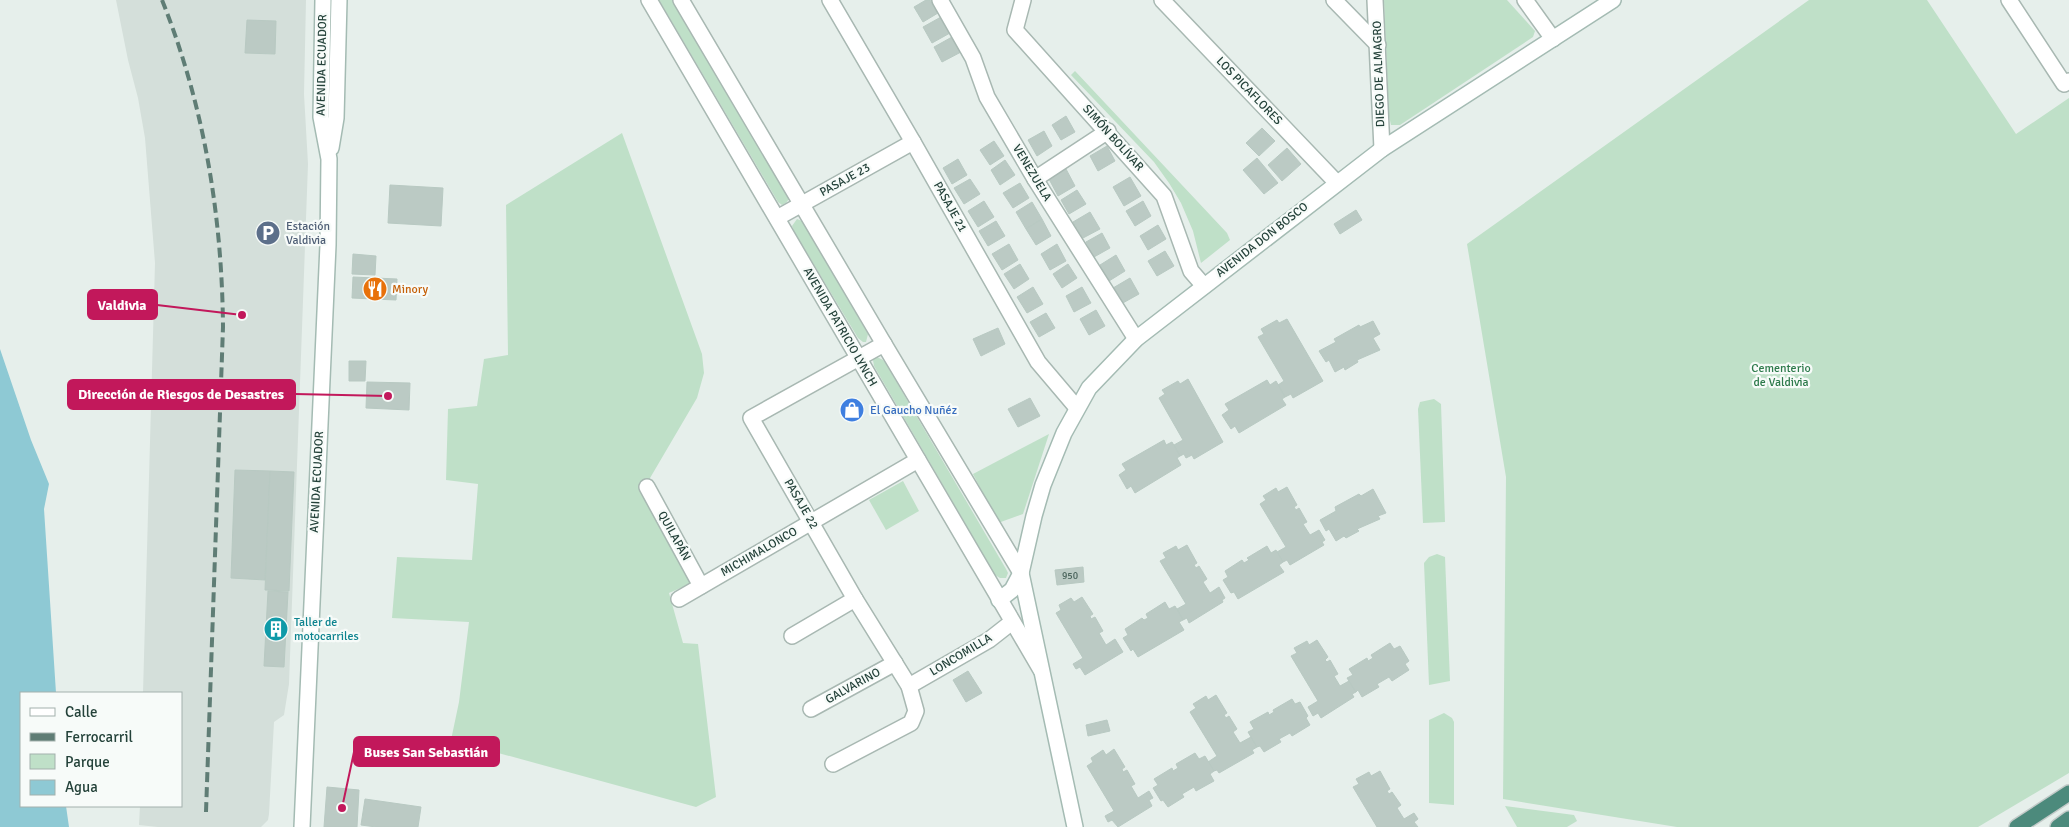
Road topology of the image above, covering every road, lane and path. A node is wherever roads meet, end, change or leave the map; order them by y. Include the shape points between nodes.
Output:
1 (323, 0) edge
2 (339, 0) edge
3 (649, 0) edge
4 (681, 0) edge
5 (830, 0) edge
6 (940, 0) edge
7 (1023, 0) edge
8 (1162, 0) edge
9 (1334, 0) edge
10 (1376, 0) edge
11 (1524, 0) edge
12 (1614, 0) edge
13 (2009, 0) edge
14 (1553, 39) junction
15 (1378, 45) junction
16 (2066, 82) edge
17 (1108, 131) junction
18 (913, 142) junction
19 (1382, 149) junction
20 (329, 159) junction
21 (1035, 179) junction
22 (1336, 182) junction
23 (801, 204) junction
24 (776, 218) junction
25 (1204, 286) junction
26 (1136, 339) junction
27 (884, 344) junction
28 (859, 359) junction
29 (1078, 408) junction
30 (918, 460) junction
31 (647, 487) dead end
32 (811, 522) junction
33 (1021, 573) junction
34 (701, 586) junction
35 (856, 598) junction
36 (679, 599) dead end
37 (1000, 600) junction
38 (1012, 622) junction
39 (792, 636) dead end
40 (895, 663) junction
41 (1043, 673) junction
42 (909, 686) junction
43 (811, 709) dead end
44 (833, 764) dead end
45 (2069, 793) edge
46 (302, 805) junction
47 (2069, 819) edge
48 (291, 827) edge
49 (302, 827) edge
50 (1075, 827) edge
51 (2017, 827) edge
52 (2058, 827) edge

1 - 20 street, AVENIDA ECUADOR via 321,117
2 - 20 street, AVENIDA ECUADOR via 336,118
3 - 24 street, AVENIDA PATRICIO LYNCH
4 - 23 street
5 - 18 street, PASAJE 21
6 - 21 street, VENEZUELA via 973,58 987,97
7 - 17 street, SIMÓN BOLÍVAR via 1015,30
8 - 22 street, LOS PICAFLORES
9 - 15 street
10 - 15 street, DIEGO DE ALMAGRO
11 - 14 street
12 - 14 street, AVENIDA DON BOSCO
13 - 16 street
14 - 19 street, AVENIDA DON BOSCO
15 - 19 street, DIEGO DE ALMAGRO
17 - 21 street
17 - 25 street, SIMÓN BOLÍVAR via 1164,196 1191,271
18 - 23 street, PASAJE 23
18 - 29 street, PASAJE 21 via 1038,362
19 - 22 street, AVENIDA DON BOSCO
20 - 46 street, AVENIDA ECUADOR via 328,245
21 - 26 street, VENEZUELA
22 - 25 street, AVENIDA DON BOSCO
23 - 24 street, PASAJE 23
23 - 27 street
24 - 28 street, AVENIDA PATRICIO LYNCH
25 - 26 street, AVENIDA DON BOSCO
26 - 29 street, AVENIDA DON BOSCO via 1089,388
27 - 28 street, PASAJE 22
27 - 33 street
28 - 30 street, AVENIDA PATRICIO LYNCH
28 - 32 street, PASAJE 22 via 751,418
29 - 33 street, AVENIDA DON BOSCO via 1043,485
30 - 32 street, MICHIMALONCO
30 - 37 street, AVENIDA PATRICIO LYNCH
31 - 34 street, QUILAPÁN
32 - 34 street, MICHIMALONCO
32 - 35 street, PASAJE 22
33 - 37 street, AVENIDA DON BOSCO via 1012,590
33 - 41 street, AVENIDA DON BOSCO
34 - 36 street, MICHIMALONCO
35 - 39 street
35 - 40 street, PASAJE 22
37 - 38 street, AVENIDA PATRICIO LYNCH
38 - 41 street, AVENIDA PATRICIO LYNCH
38 - 42 street, LONCOMILLA via 989,640
40 - 42 street, PASAJE 22
40 - 43 street, GALVARINO
41 - 50 street, AVENIDA PATRICIO LYNCH
42 - 44 street, PASAJE 22 via 916,711 910,723
45 - 51 highway
46 - 48 street
46 - 49 street, AVENIDA ECUADOR
47 - 52 highway

